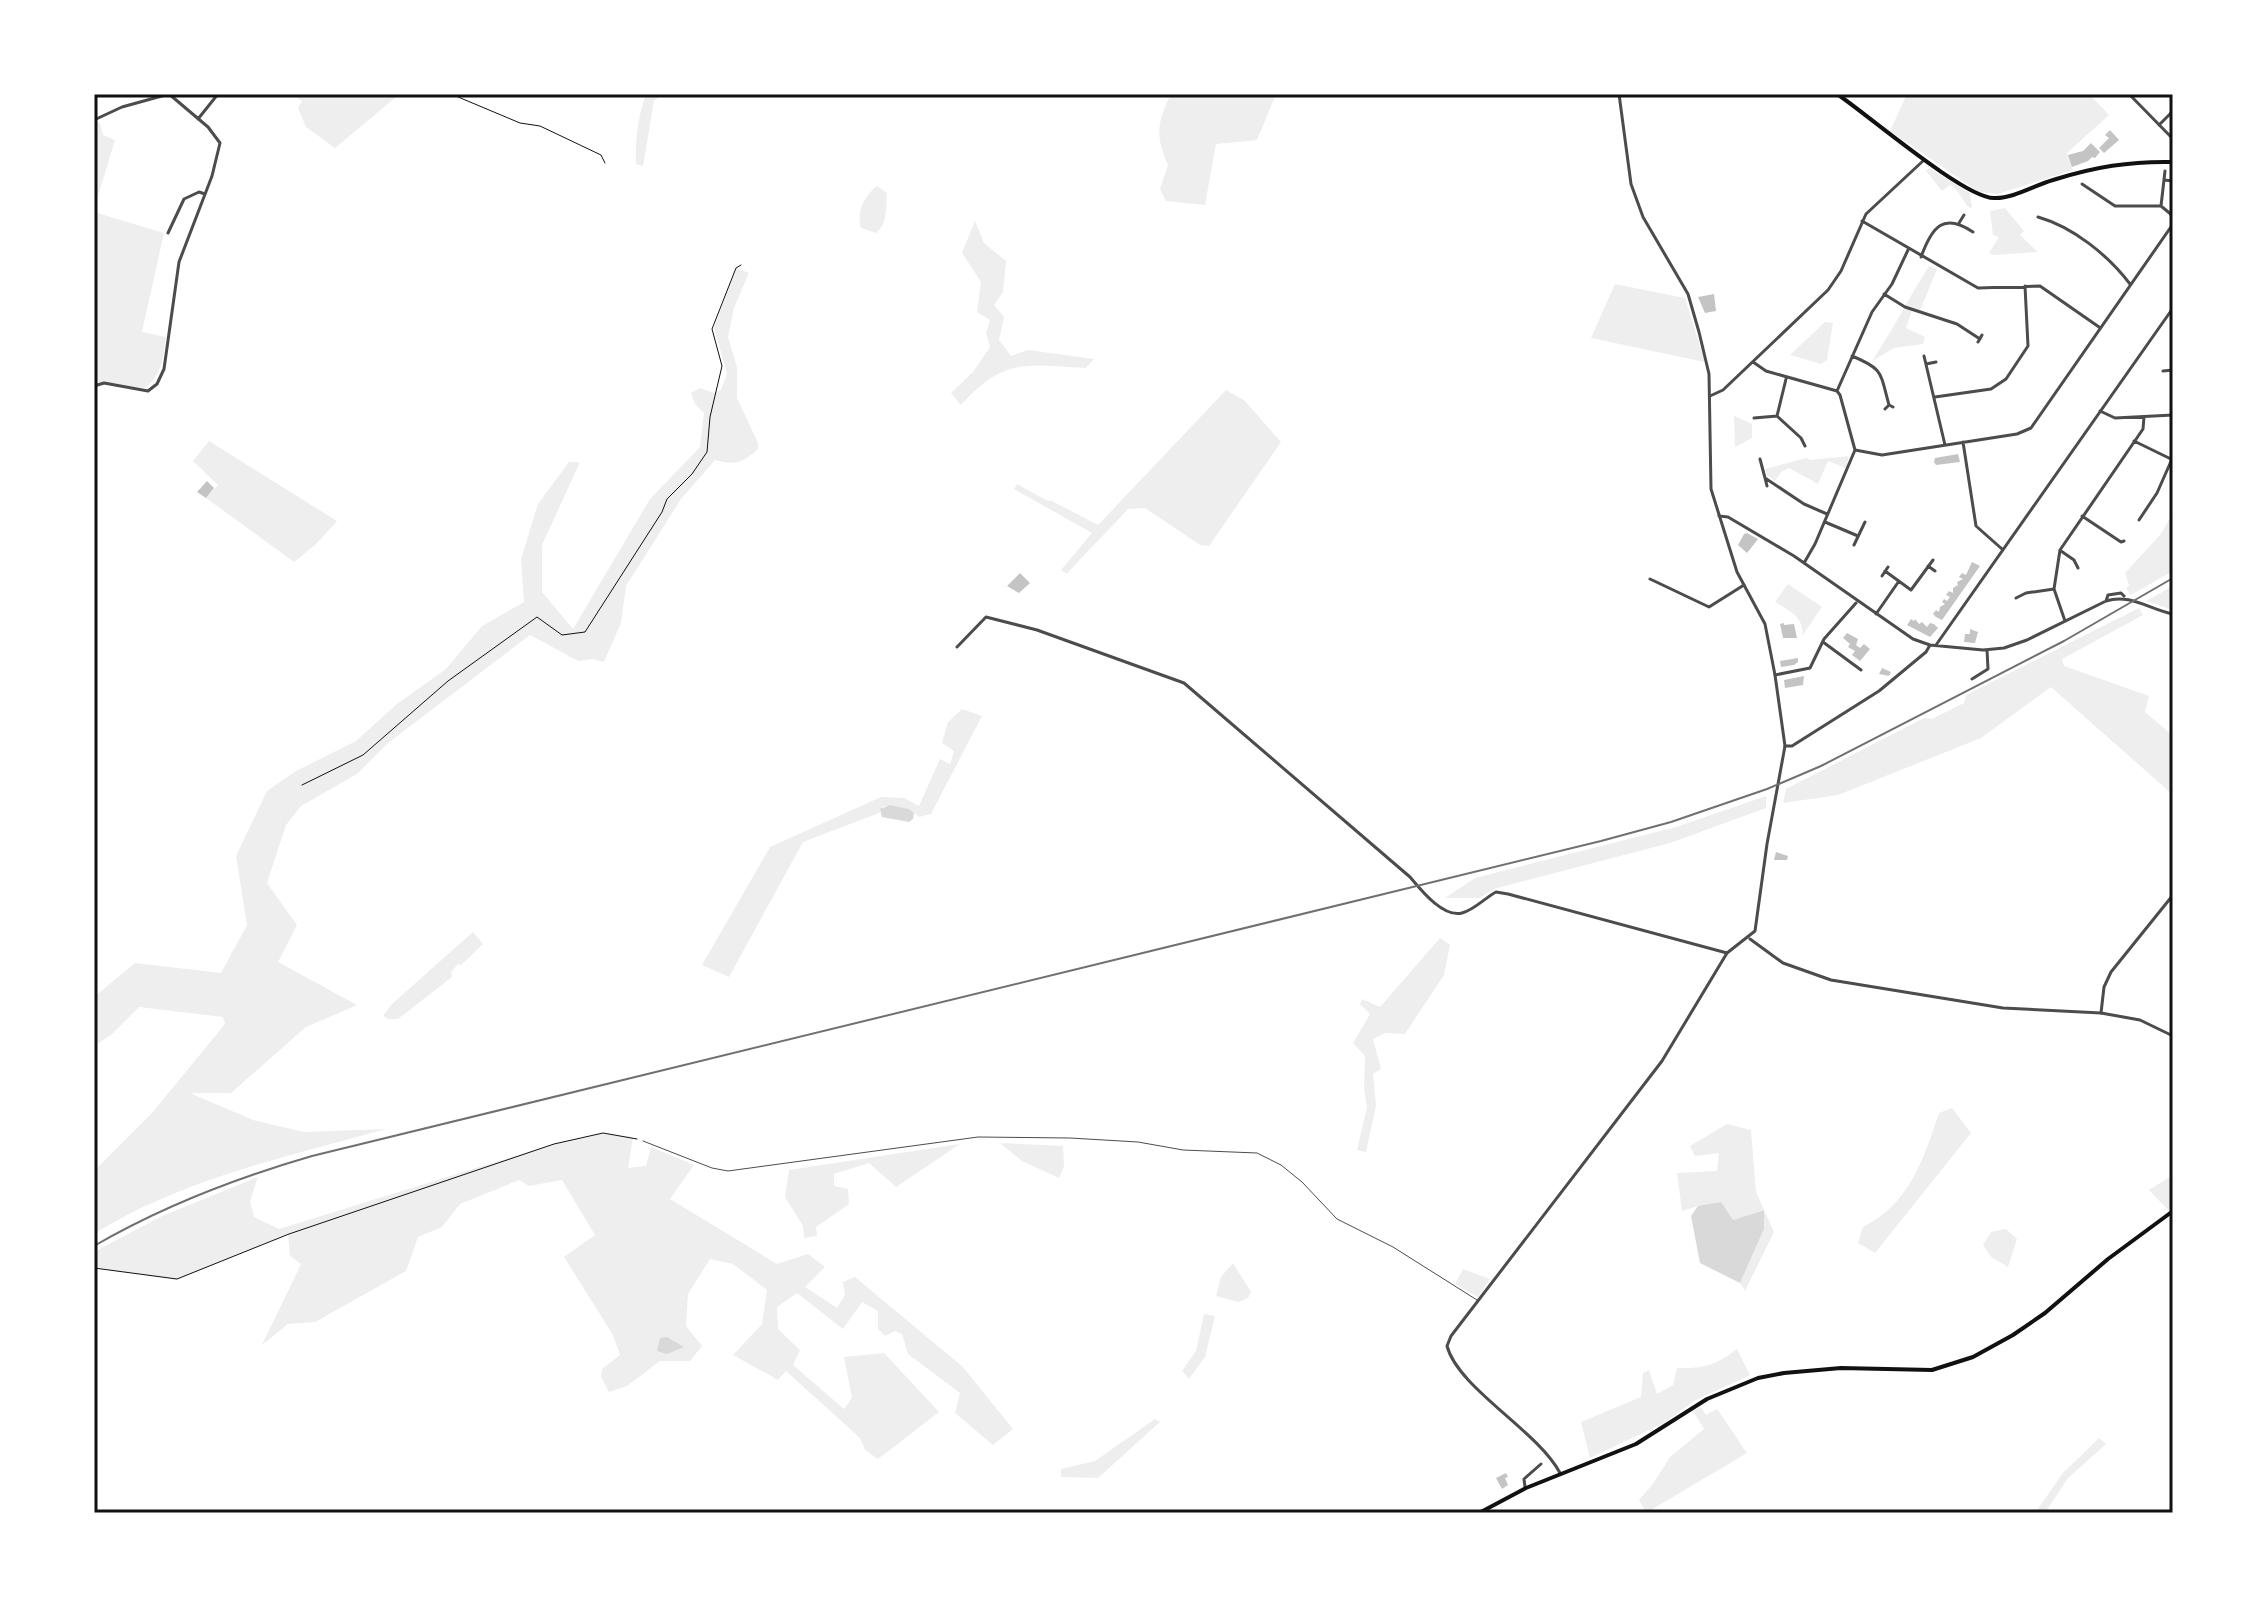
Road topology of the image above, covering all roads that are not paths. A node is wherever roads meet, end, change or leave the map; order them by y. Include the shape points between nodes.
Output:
1 (169, 94) edge
2 (218, 94) edge
3 (1619, 94) edge
4 (1837, 94) edge
5 (2129, 94) edge
6 (2173, 111) edge
7 (198, 119) junction
8 (94, 120) edge
9 (2159, 125) junction
10 (2173, 139) edge
11 (1925, 159) junction
12 (2173, 162) edge
13 (2165, 171) dead end
14 (2164, 180) junction
15 (2093, 181) dead end
16 (2173, 181) edge
17 (2082, 184) dead end
18 (2088, 188) junction
19 (205, 194) junction
20 (2161, 206) junction
21 (2046, 211) dead end
22 (1964, 215) dead end
23 (2173, 216) edge
24 (2038, 217) dead end
25 (2044, 219) junction
26 (1862, 221) junction
27 (1959, 223) junction
28 (2173, 224) edge
29 (1973, 232) dead end
30 (168, 233) dead end
31 (1908, 250) junction
32 (1921, 257) junction
33 (2130, 284) junction
34 (2025, 286) junction
35 (1884, 294) junction
36 (2173, 308) edge
37 (2100, 327) junction
38 (1980, 339) dead end
39 (1852, 356) junction
40 (1924, 356) dead end
41 (1753, 362) junction
42 (1936, 362) dead end
43 (1926, 364) junction
44 (2169, 364) dead end
45 (2171, 370) edge
46 (2163, 371) dead end
47 (1787, 377) junction
48 (94, 386) edge
49 (1837, 391) junction
50 (1710, 396) junction
51 (1935, 397) junction
52 (1885, 409) dead end
53 (2100, 411) junction
54 (2173, 415) edge
55 (1777, 416) junction
56 (1754, 417) dead end
57 (2144, 417) junction
58 (1808, 434) dead end
59 (1801, 438) junction
60 (2134, 441) junction
61 (1963, 442) junction
62 (1945, 445) junction
63 (1805, 446) dead end
64 (1855, 450) junction
65 (1760, 459) dead end
66 (2172, 460) edge
67 (1765, 478) junction
68 (1767, 486) dead end
69 (1827, 514) junction
70 (1719, 516) junction
71 (2082, 516) junction
72 (2140, 516) dead end
73 (1824, 522) junction
74 (1865, 522) dead end
75 (1858, 536) junction
76 (2122, 542) dead end
77 (1854, 545) dead end
78 (2002, 549) junction
79 (2060, 550) junction
80 (1933, 560) dead end
81 (1804, 563) junction
82 (2078, 565) dead end
83 (1928, 566) junction
84 (1885, 571) dead end
85 (1935, 571) dead end
86 (1650, 579) dead end
87 (1899, 581) junction
88 (1744, 585) junction
89 (2054, 589) junction
90 (2016, 598) dead end
91 (1857, 602) junction
92 (1876, 614) junction
93 (2173, 614) edge
94 (2065, 621) junction
95 (1823, 642) junction
96 (1930, 645) junction
97 (1936, 646) junction
98 (957, 647) dead end
99 (1985, 650) junction
100 (1854, 665) junction
101 (1973, 669) dead end
102 (1850, 670) dead end
103 (1861, 670) dead end
104 (1775, 675) junction
105 (1785, 746) junction
106 (2173, 895) edge
107 (1749, 938) junction
108 (1727, 953) junction
109 (2101, 1013) junction
110 (2173, 1036) edge
111 (643, 1141) road end
112 (2173, 1211) edge
113 (1479, 1301) junction
114 (1534, 1463) dead end
115 (1560, 1473) junction
116 (1526, 1488) junction
117 (1488, 1507) junction
118 (1479, 1513) edge
119 (1491, 1513) edge

1 - 7 street
1 - 8 street
2 - 7 street
3 - 50 street via 1631,184 1643,217 1688,294
4 - 11 main road
5 - 9 street
6 - 9 street
7 - 19 street via 220,143
9 - 10 street
11 - 12 main road via 1973,192 1996,199 2099,166
11 - 26 street
13 - 14 street
14 - 16 street
14 - 20 street
15 - 18 street
17 - 18 street
18 - 20 street via 2115,206
19 - 30 street via 184,199
19 - 48 street via 179,262 164,369 157,384 148,391
20 - 23 street
21 - 25 street
22 - 27 street
24 - 25 street
25 - 33 street via 2057,222 2109,260
26 - 31 street
26 - 41 street via 1828,290
27 - 29 street
27 - 32 street via 1945,223 1931,232
28 - 33 street
31 - 32 street
31 - 35 street
32 - 34 street via 1978,288
33 - 37 street
34 - 37 street via 2040,286
34 - 51 street via 2028,346 2006,379 1991,389
35 - 38 street
35 - 39 street
36 - 53 street
37 - 61 street via 2031,428
39 - 49 street
39 - 52 street via 1880,372 1891,406
40 - 43 street
41 - 47 street
41 - 50 street
42 - 43 street
43 - 51 street
44 - 45 street
45 - 46 street
47 - 49 street
47 - 55 street
49 - 64 street
50 - 70 street via 1710,477
51 - 62 street
53 - 57 street via 2115,418
53 - 78 street
54 - 57 street
55 - 56 street
55 - 59 street
57 - 60 street
58 - 59 street
59 - 63 street
60 - 66 street
60 - 71 street
61 - 62 street
61 - 78 street via 1976,526
62 - 64 street via 1882,455
64 - 69 street
65 - 67 street
66 - 72 street
67 - 68 street
67 - 69 street
69 - 73 street
70 - 81 street
70 - 88 street
71 - 76 street
71 - 79 street
73 - 75 street
73 - 81 street
74 - 75 street
75 - 77 street
78 - 97 street
79 - 82 street
79 - 89 street
80 - 83 street
81 - 91 street
83 - 85 street
83 - 87 street via 1911,590
84 - 87 street
86 - 88 street via 1709,607
87 - 92 street
88 - 104 street via 1765,624
89 - 90 street
89 - 94 street
91 - 92 street
91 - 95 street
92 - 96 street
93 - 94 street via 2124,597
94 - 99 street via 2015,645
95 - 100 street
95 - 104 street via 1807,670
96 - 97 street
96 - 105 street via 1879,691
97 - 99 street
98 - 108 street via 986,617 1184,683 1410,877 1432,902 1453,913 1496,892
99 - 101 street via 1988,669 1974,677
100 - 102 street
100 - 103 street
104 - 105 street
105 - 107 street via 1755,931
106 - 109 street via 2111,972
107 - 108 street
107 - 109 street via 1783,963 1831,980 2003,1008
108 - 113 street via 1662,1061
109 - 110 street via 2140,1020
111 - 113 lane via 728,1171 978,1137 1111,1140 1257,1153 1302,1182 1337,1219
112 - 115 main road via 2029,1324 1956,1364 1925,1371 1857,1367 1767,1376 1707,1399 1636,1444
113 - 115 street via 1451,1336 1449,1355
114 - 116 street via 1540,1466 1523,1480
115 - 116 main road
116 - 117 main road
117 - 118 main road
117 - 119 street

